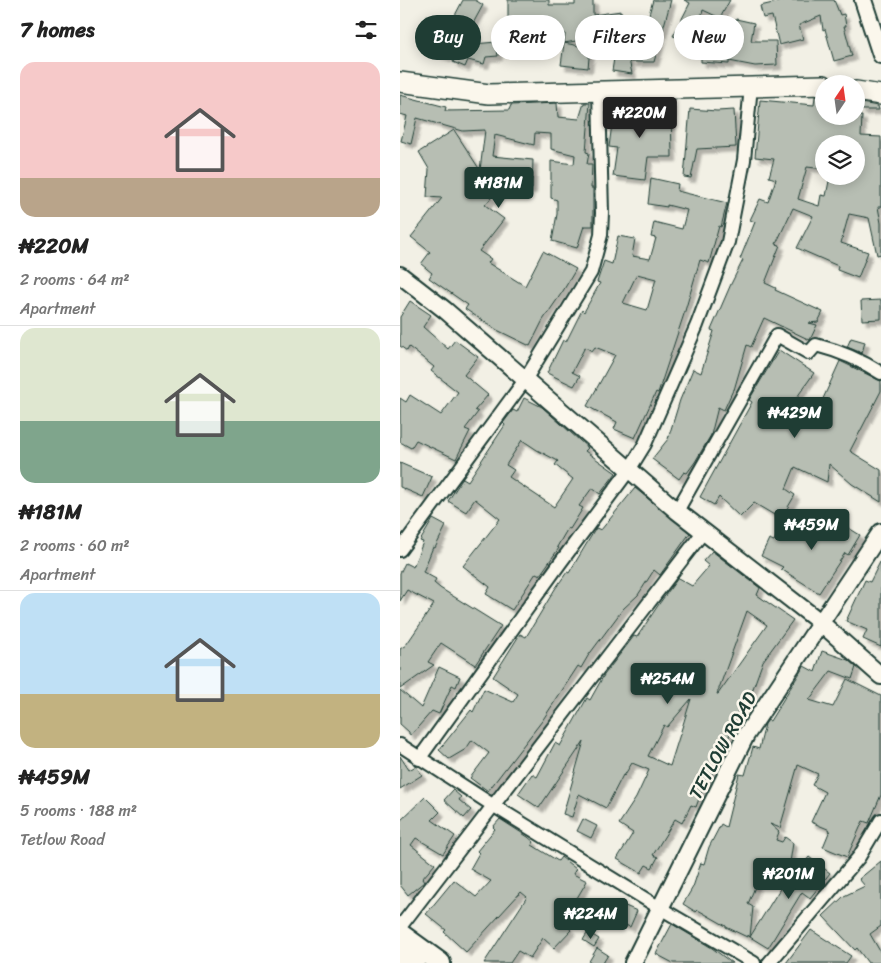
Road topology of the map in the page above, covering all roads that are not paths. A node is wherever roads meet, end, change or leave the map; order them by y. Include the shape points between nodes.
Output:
1 (864, 0) edge
2 (881, 56) edge
3 (400, 82) edge
4 (815, 85) edge
5 (751, 86) junction
6 (599, 91) junction
7 (865, 92) edge
8 (881, 95) edge
9 (400, 275) edge
10 (881, 373) edge
11 (525, 380) junction
12 (629, 470) junction
13 (677, 511) junction
14 (704, 531) junction
15 (881, 532) edge
16 (400, 550) edge
17 (820, 622) junction
18 (881, 676) edge
19 (400, 745) edge
20 (419, 759) junction
21 (494, 806) junction
22 (881, 820) edge
23 (660, 908) junction
24 (400, 927) edge
25 (400, 934) edge
26 (400, 954) edge
27 (414, 963) edge
28 (440, 963) edge
29 (633, 963) edge
30 (754, 963) edge
31 (769, 963) edge

1 - 2 street
3 - 6 main road via 489,94
4 - 5 main road
5 - 6 main road
5 - 12 street via 744,160 728,242 689,343 645,444
6 - 11 street via 602,213 598,251 591,272
7 - 8 main road
9 - 11 street
10 - 13 street via 864,362 828,349 816,346 809,353 777,335
11 - 12 street
11 - 16 street
12 - 13 street
12 - 20 street
13 - 14 street
14 - 17 street
14 - 21 street
15 - 17 street, TETLOW ROAD
17 - 18 street
17 - 23 street, TETLOW ROAD via 746,735
19 - 20 street
20 - 21 street
21 - 23 street
21 - 24 street
22 - 31 street via 859,857
23 - 29 street, TETLOW ROAD
23 - 30 street
25 - 28 main road
26 - 27 main road

